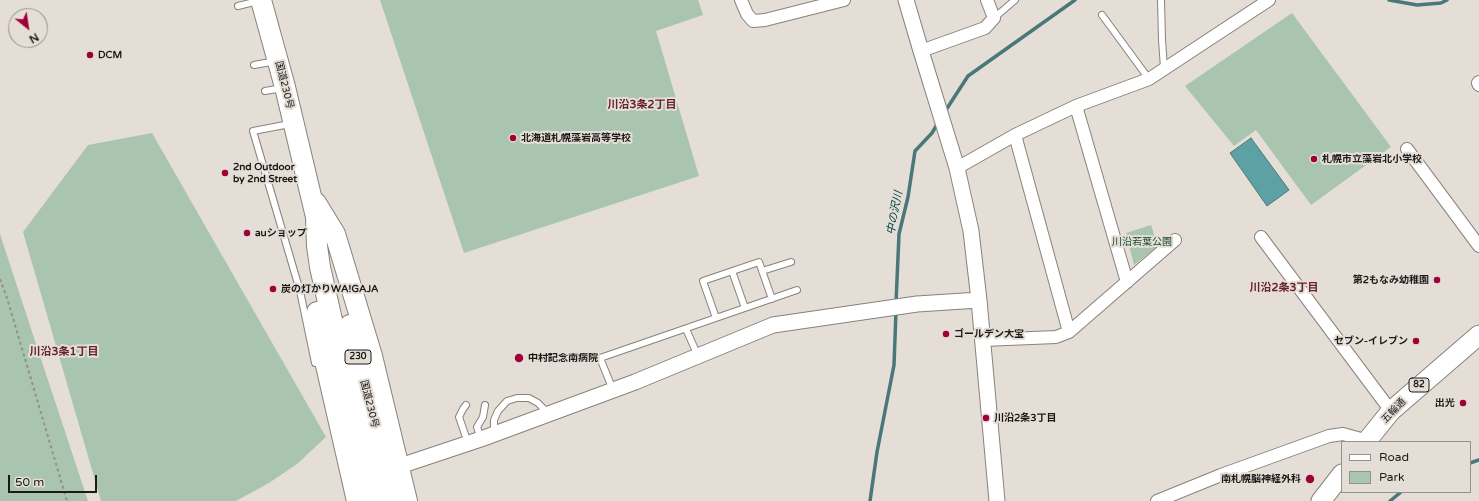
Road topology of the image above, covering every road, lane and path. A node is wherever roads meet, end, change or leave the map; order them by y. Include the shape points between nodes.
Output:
1 (261, 0) edge
2 (740, 0) edge
3 (844, 0) edge
4 (906, 0) edge
5 (987, 0) edge
6 (1015, 0) edge
7 (1161, 0) edge
8 (1269, 0) edge
9 (238, 6) dead end
10 (1102, 15) dead end
11 (994, 18) junction
12 (921, 51) junction
13 (278, 60) junction
14 (254, 65) dead end
15 (1164, 68) junction
16 (1149, 79) junction
17 (285, 87) junction
18 (265, 90) dead end
19 (1076, 106) junction
20 (294, 124) junction
21 (1015, 135) junction
22 (1407, 149) dead end
23 (957, 168) junction
24 (310, 193) junction
25 (316, 217) junction
26 (1261, 237) dead end
27 (1175, 240) dead end
28 (1479, 246) edge
29 (791, 262) dead end
30 (732, 271) junction
31 (762, 271) junction
32 (0, 279) edge
33 (1128, 282) junction
34 (797, 290) dead end
35 (772, 299) junction
36 (979, 300) junction
37 (745, 308) junction
38 (716, 318) junction
39 (686, 329) junction
40 (1069, 332) junction
41 (1479, 335) edge
42 (983, 340) junction
43 (698, 356) junction
44 (325, 361) junction
45 (613, 390) junction
46 (466, 405) dead end
47 (485, 405) dead end
48 (1391, 411) junction
49 (549, 414) junction
50 (481, 439) junction
51 (1367, 441) edge
52 (400, 466) junction
53 (1341, 475) edge
54 (67, 501) edge
55 (357, 501) edge
56 (373, 501) edge
57 (390, 501) edge
58 (407, 501) edge
59 (997, 501) edge
60 (1157, 501) edge
61 (1321, 501) edge

1 - 9 lane
1 - 13 highway, 国道230号 / 230
2 - 3 street via 753,21
4 - 12 street
5 - 11 street
6 - 11 lane
7 - 15 lane
8 - 15 street
10 - 16 lane
11 - 12 street via 985,28
12 - 23 street
13 - 14 lane
13 - 17 highway, 国道230号 / 230
15 - 16 street
16 - 19 street
17 - 18 lane
17 - 20 highway, 国道230号 / 230
19 - 21 street
19 - 33 street
20 - 24 highway, 国道230号 / 230
20 - 44 lane via 253,131 300,291 315,362
21 - 23 street
21 - 40 street
22 - 28 street
23 - 36 street via 971,231
24 - 25 highway, 国道230号 / 230
24 - 44 highway via 307,240
24 - 52 highway via 334,234 372,356
25 - 56 highway, 国道230号 / 230 via 320,267
25 - 57 highway, 国道230号 / 230 via 326,232 335,264 377,436
26 - 48 street
27 - 33 street
29 - 31 lane
30 - 31 lane via 759,262
30 - 37 lane
30 - 38 lane via 703,281
31 - 35 lane
32 - 54 path
33 - 40 street
34 - 35 lane
35 - 37 lane
36 - 42 street
36 - 43 street via 917,304 773,325
37 - 38 lane
38 - 39 lane
39 - 43 lane
39 - 45 lane via 600,358
40 - 42 street via 1056,338
41 - 48 main road, 五輪通 / 82
42 - 59 street
43 - 45 street
44 - 55 highway
45 - 49 street
46 - 50 lane via 459,417
47 - 50 lane via 477,427
48 - 51 main road, 五輪通 / 82
49 - 50 street
49 - 50 lane via 529,398 507,401
50 - 52 street
51 - 60 street via 1343,434 1329,436
52 - 58 highway
53 - 61 main road

